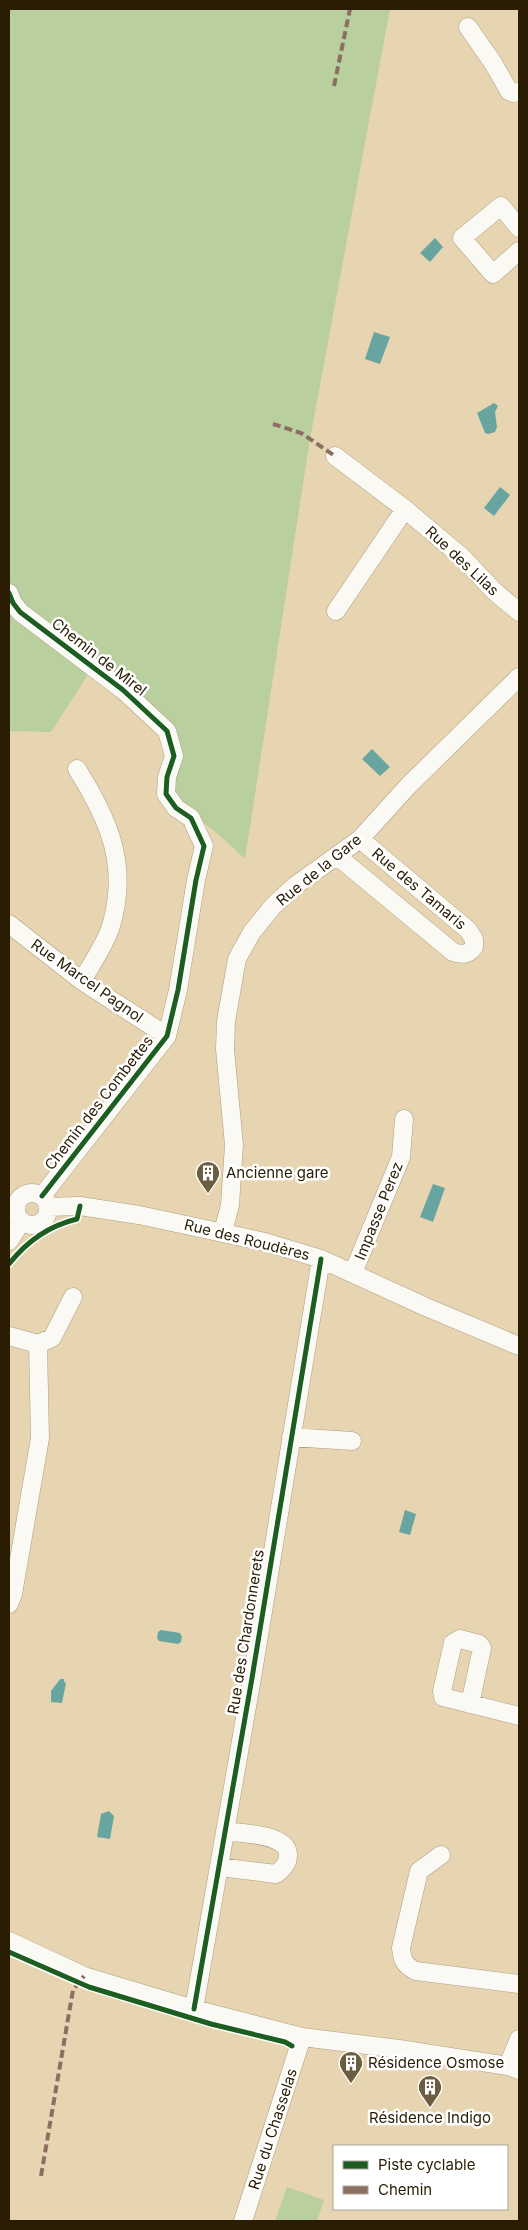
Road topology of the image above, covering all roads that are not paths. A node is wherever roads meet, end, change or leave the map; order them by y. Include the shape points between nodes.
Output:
1 (468, 27) dead end
2 (519, 92) edge
3 (519, 228) edge
4 (519, 251) edge
5 (335, 456) dead end
6 (405, 509) junction
7 (9, 593) edge
8 (336, 611) dead end
9 (519, 612) edge
10 (519, 677) edge
11 (77, 769) dead end
12 (360, 839) junction
13 (204, 846) joint
14 (337, 856) junction
15 (9, 924) edge
16 (82, 980) junction
17 (167, 1036) junction
18 (404, 1119) dead end
19 (14, 1194) edge
20 (45, 1202) junction
21 (22, 1221) junction
22 (223, 1232) junction
23 (9, 1241) edge
24 (321, 1259) junction
25 (353, 1273) junction
26 (73, 1297) dead end
27 (9, 1336) edge
28 (38, 1344) junction
29 (519, 1346) edge
30 (291, 1437) junction
31 (352, 1441) dead end
32 (9, 1604) edge
33 (470, 1704) dead end
34 (519, 1716) edge
35 (225, 1831) junction
36 (441, 1855) dead end
37 (219, 1867) junction
38 (9, 1941) edge
39 (519, 1984) edge
40 (194, 2009) junction
41 (302, 2037) junction
42 (519, 2039) edge
43 (513, 2068) edge
44 (243, 2221) edge

1 - 2 street via 508,91
3 - 4 street via 502,206 462,238 493,274
5 - 6 street, Rue des Lilas
6 - 8 street
6 - 9 street, Rue des Lilas via 462,557
7 - 13 street, Chemin de Mirel via 20,612 122,690 167,731 174,756 167,777 166,794 176,808 191,818
10 - 12 street, Rue de la Gare via 408,786
11 - 16 street via 104,815 118,866 118,894 110,927
12 - 14 street, Rue de la Gare
12 - 14 street, Rue des Tamaris via 468,930 474,939 470,952 462,955 452,952
13 - 17 street, Chemin des Combettes
14 - 22 street, Rue de la Gare via 273,906 252,932 237,959 226,1021 225,1049 234,1145 230,1205
15 - 16 street, Rue Marcel Pagnol
16 - 17 street, Rue Marcel Pagnol
17 - 20 street, Chemin des Combettes
18 - 25 street, Impasse Perez via 401,1157
19 - 20 street via 30,1193
19 - 21 street via 16,1210
20 - 21 street via 47,1213 39,1223
20 - 22 street, Rue des Roudères via 139,1215
21 - 23 street
22 - 24 street, Rue des Roudères
24 - 25 street, Rue des Roudères
24 - 30 street, Rue des Chardonnerets
25 - 29 street, Rue des Roudères
26 - 28 street via 52,1338
27 - 28 street
28 - 32 street via 40,1438
30 - 31 street
30 - 35 street, Rue des Chardonnerets
33 - 34 street
35 - 37 street, Rue des Chardonnerets
35 - 37 street via 277,1838 285,1844 288,1861 276,1874
36 - 39 street via 419,1871 402,1959 408,1968 416,1971
37 - 40 street, Rue des Chardonnerets
38 - 40 street via 84,1976
40 - 41 street
41 - 43 street
41 - 44 street, Rue du Chasselas
42 - 43 street

